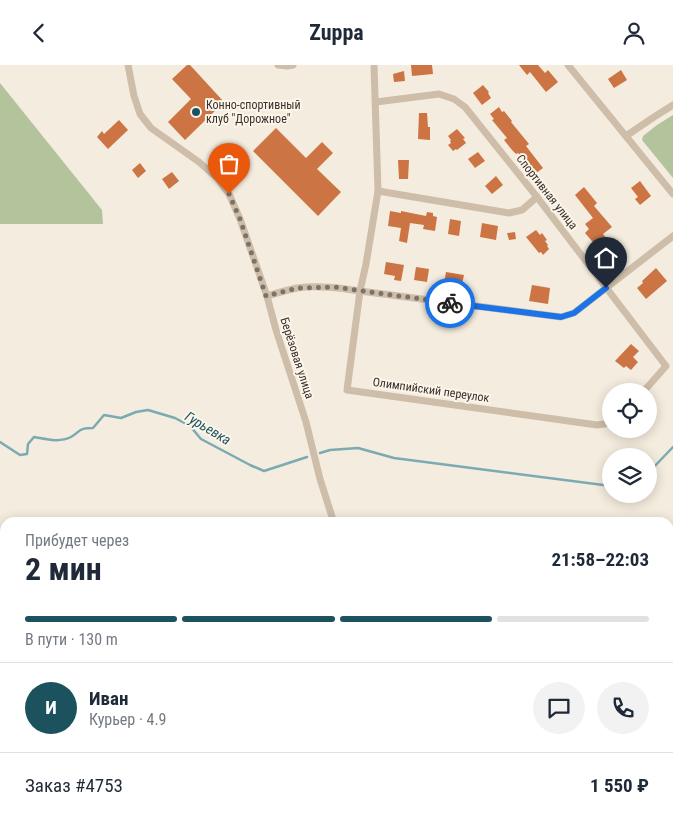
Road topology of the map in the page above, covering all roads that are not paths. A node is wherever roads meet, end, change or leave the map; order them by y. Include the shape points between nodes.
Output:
1 (128, 65) edge
2 (278, 65) edge
3 (294, 65) edge
4 (374, 65) edge
5 (568, 65) edge
6 (376, 102) junction
7 (673, 105) edge
8 (626, 136) junction
9 (378, 191) junction
10 (673, 194) edge
11 (537, 197) junction
12 (673, 236) edge
13 (606, 288) junction
14 (360, 291) junction
15 (266, 296) junction
16 (651, 383) edge
17 (602, 424) edge
18 (332, 517) edge

1 - 15 street, Берёзовая улица via 140,114 151,128 217,178 229,194
2 - 3 street
4 - 6 street
5 - 8 street
6 - 9 street
6 - 11 street, Спортивная улица via 439,94 454,99 465,107
7 - 8 street
8 - 10 street
9 - 11 street via 509,213 522,210
9 - 14 street
11 - 13 street, Спортивная улица
12 - 13 street
13 - 14 street via 574,313 561,317
13 - 16 street, Спортивная улица via 666,366
14 - 15 street via 335,287 298,288
14 - 17 street, Олимпийский переулок via 347,390
15 - 18 street, Берёзовая улица

